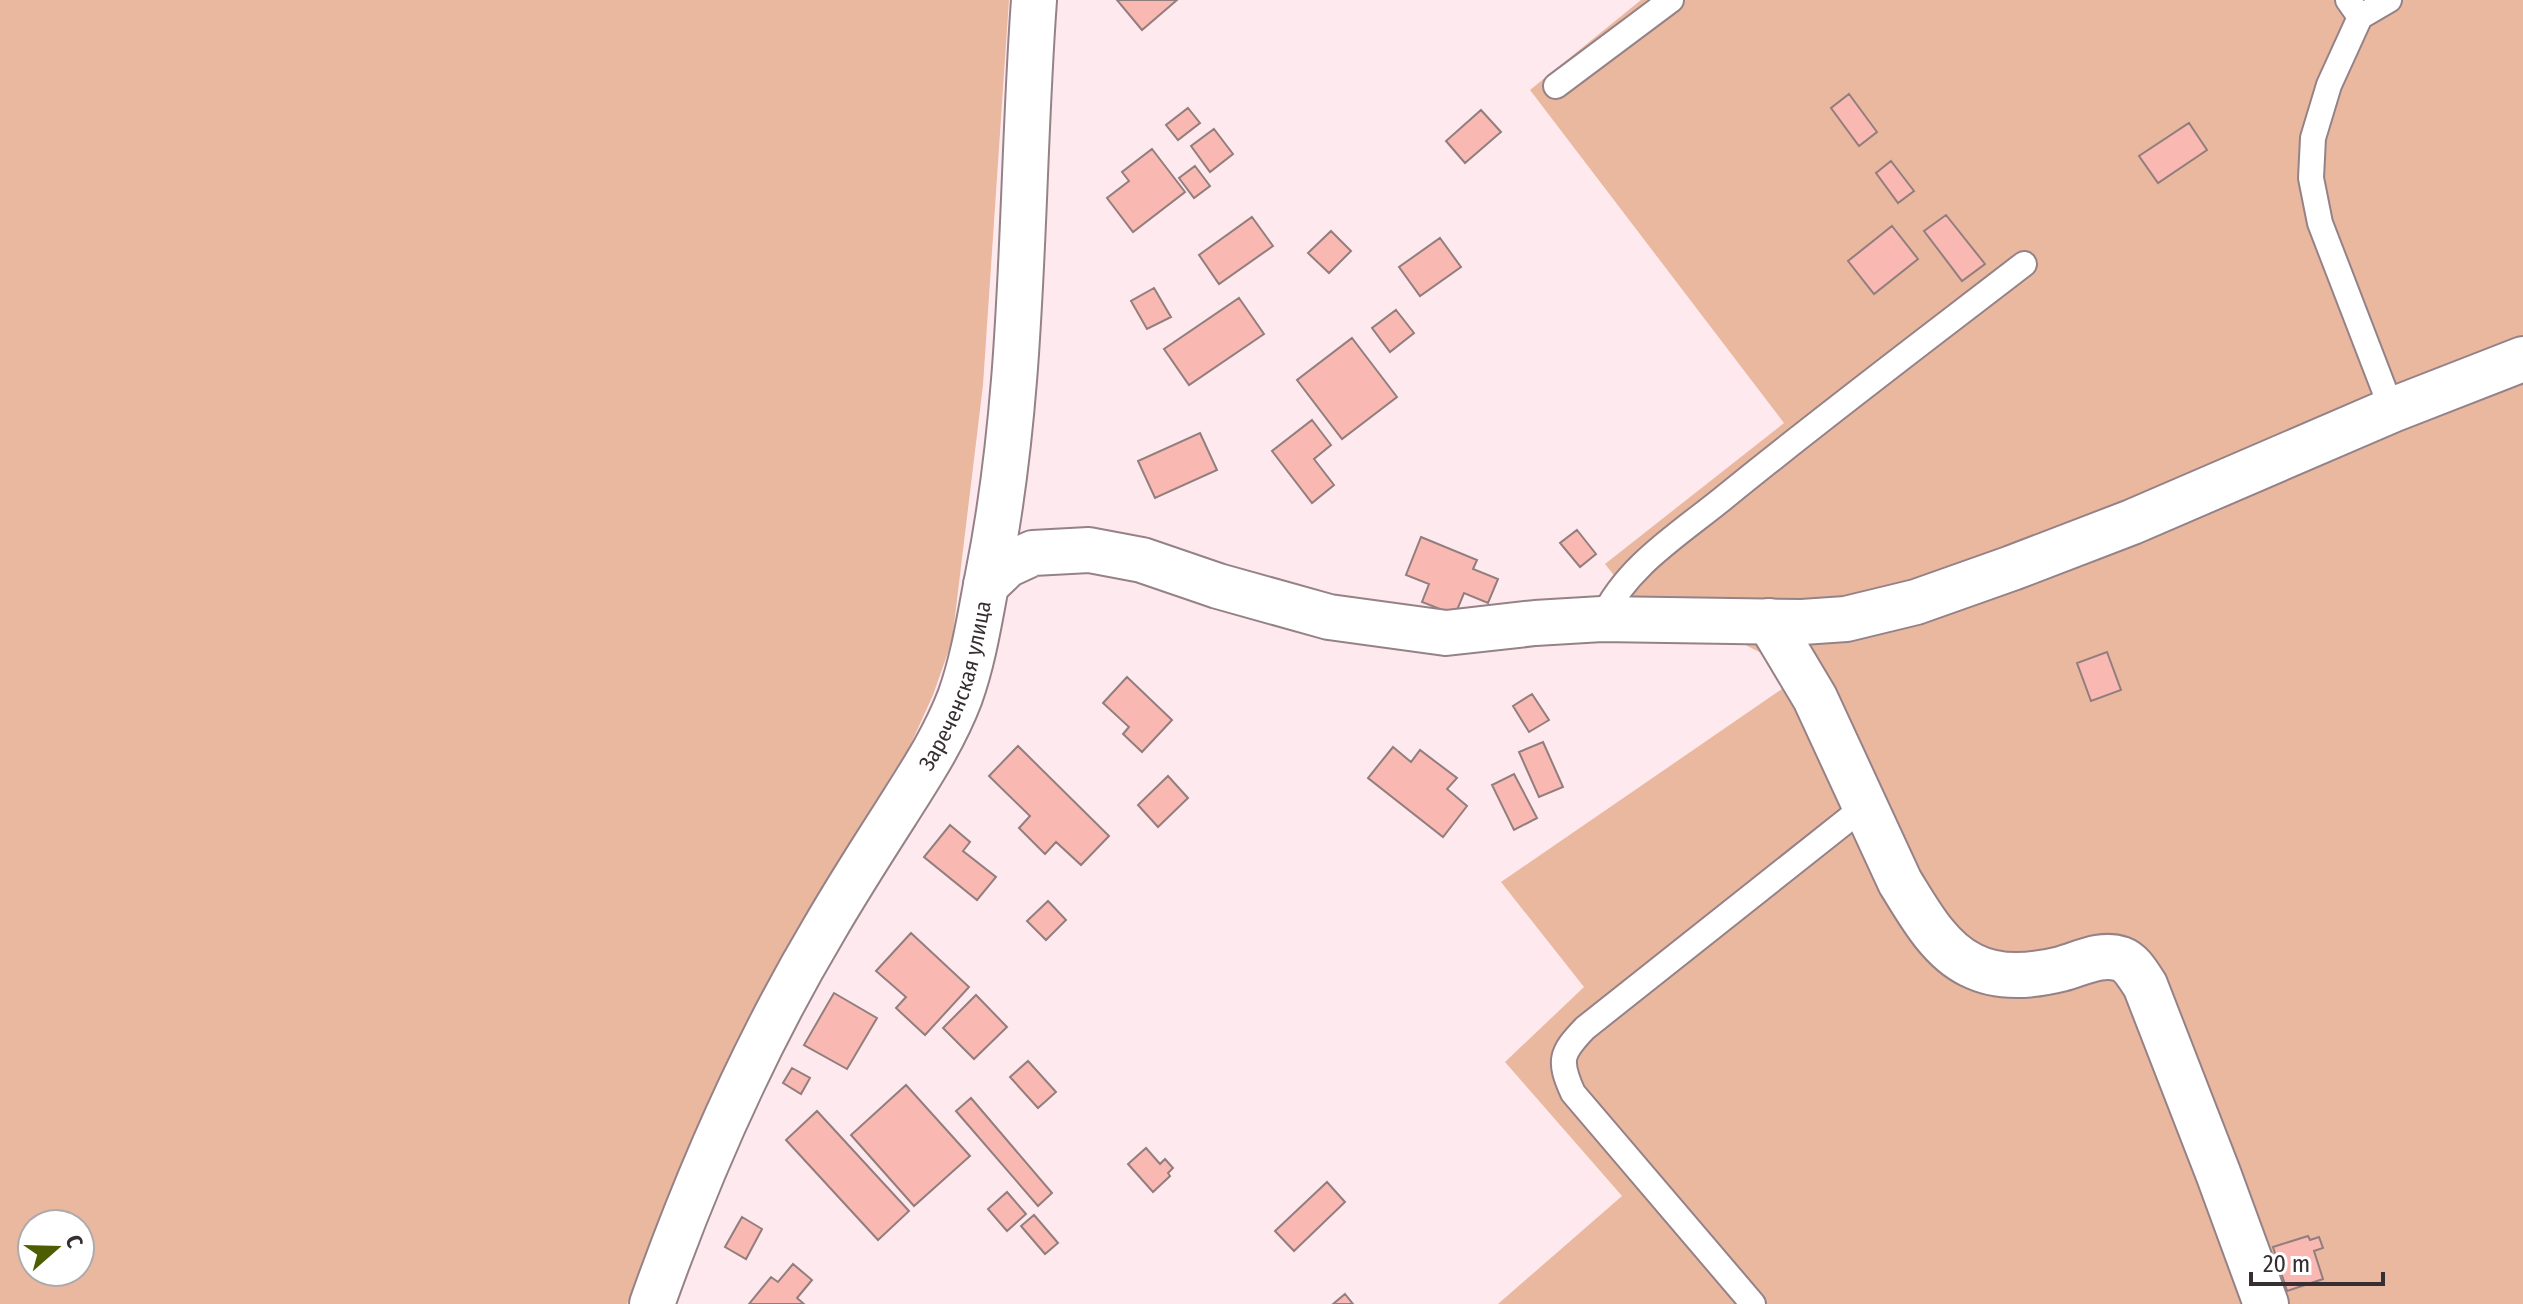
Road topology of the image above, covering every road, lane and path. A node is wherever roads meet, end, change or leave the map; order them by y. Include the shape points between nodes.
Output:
1 (1034, 0) edge
2 (1671, 0) edge
3 (2389, 0) edge
4 (2354, 9) edge
5 (1556, 86) dead end
6 (2024, 264) dead end
7 (2523, 359) edge
8 (2392, 410) junction
9 (986, 585) junction
10 (1602, 619) junction
11 (1769, 621) junction
12 (1865, 806) junction
13 (652, 1304) edge
14 (1753, 1304) edge
15 (2266, 1304) edge

1 - 9 street, Зареченская улица via 1020,317 1008,449
2 - 5 lane
3 - 4 lane
4 - 8 lane via 2313,138 2311,178 2320,223
6 - 10 lane via 1631,574
7 - 8 street
8 - 11 street via 2132,522 1916,602 1846,619
9 - 10 street via 1007,565 1033,553 1089,550 1142,560 1329,617 1385,626 1446,633
9 - 13 street, Зареченская улица via 960,696 938,748 785,999 715,1145
10 - 11 street
11 - 12 street via 1815,698
12 - 14 lane via 1566,1047 1564,1073 1573,1093
12 - 15 street via 1918,910 1953,953 1970,965 2011,975 2032,974 2108,956 2135,969

